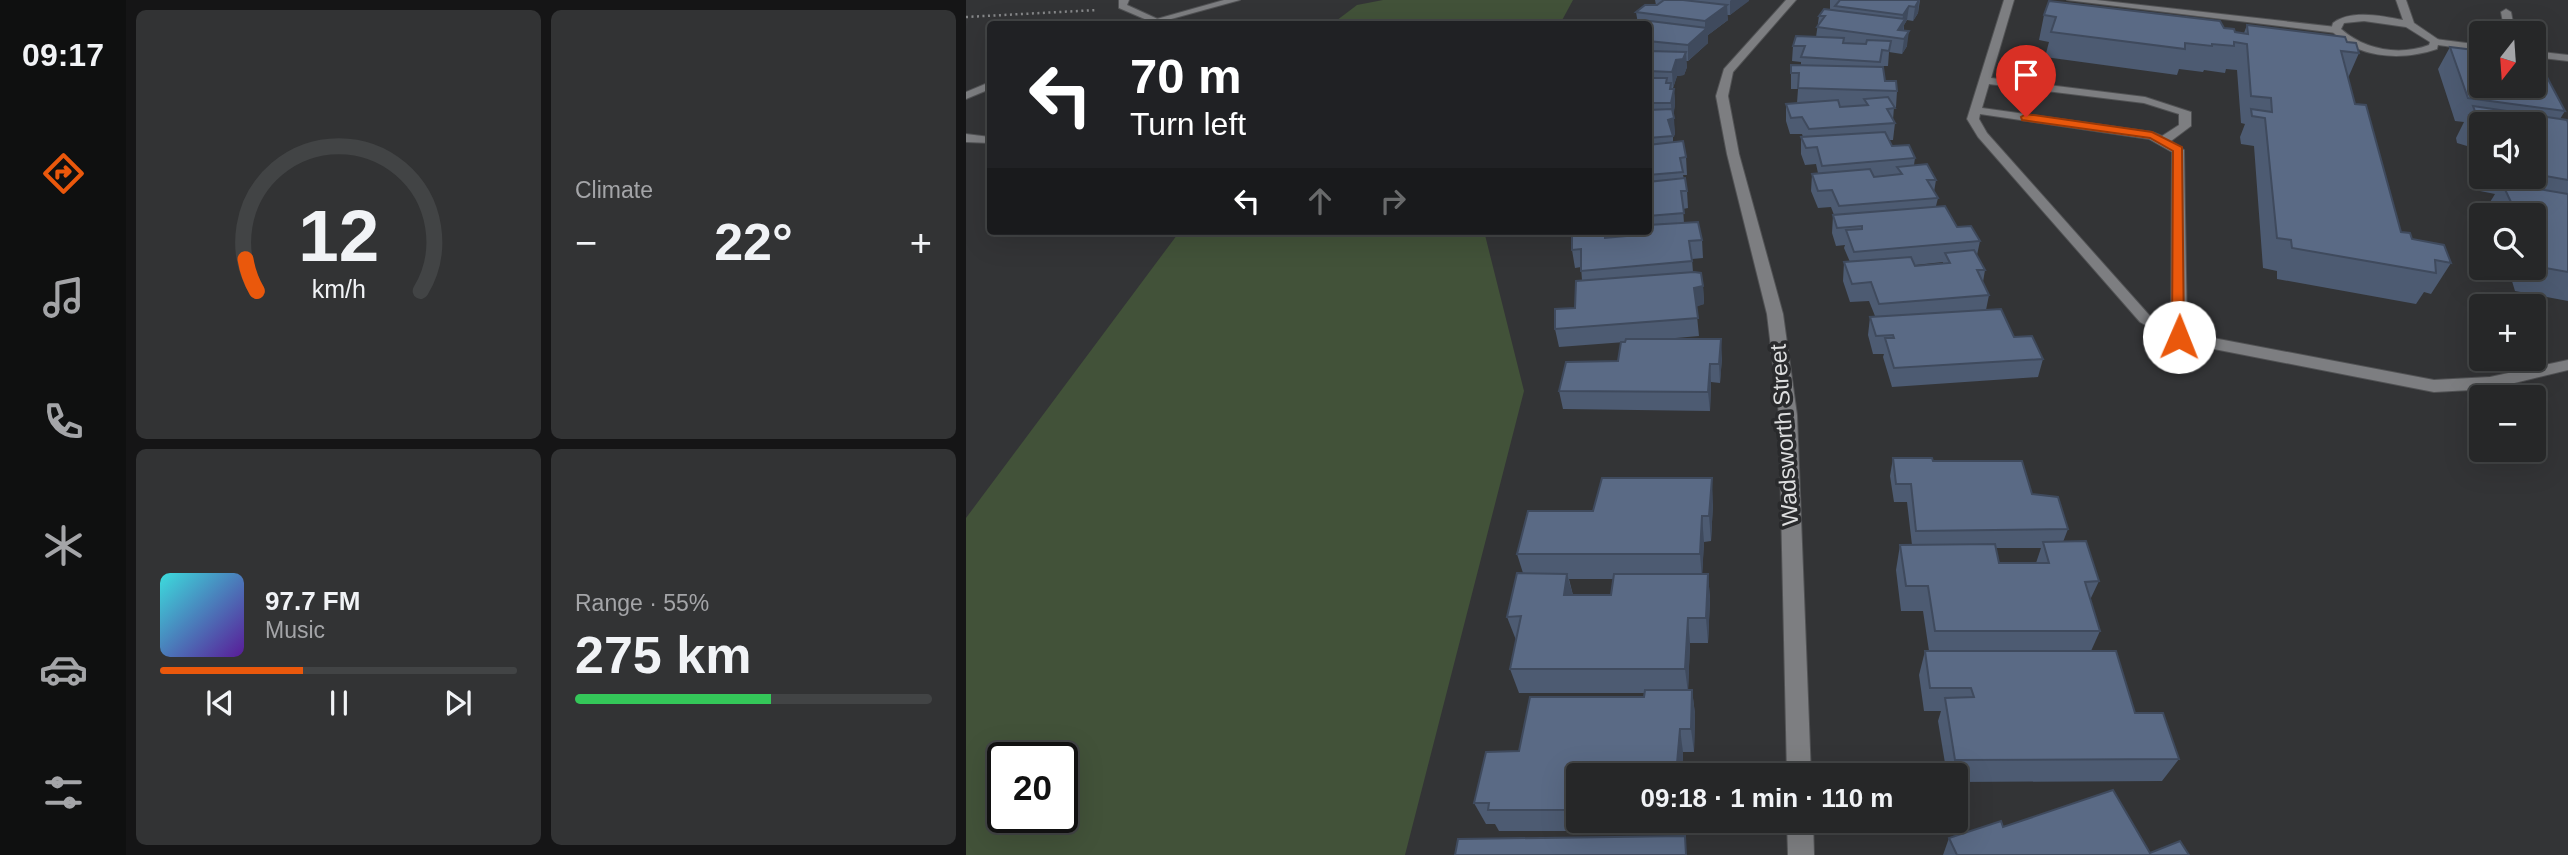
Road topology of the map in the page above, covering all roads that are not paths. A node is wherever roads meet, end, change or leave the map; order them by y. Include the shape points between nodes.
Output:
1 (1124, 0) edge
2 (1235, 0) edge
3 (1791, 0) edge
4 (2009, 0) edge
5 (2072, 0) edge
6 (2401, 0) edge
7 (2506, 12) dead end
8 (1157, 21) joint
9 (2508, 21) edge
10 (2410, 26) junction
11 (2336, 30) junction
12 (2435, 42) junction
13 (2469, 46) edge
14 (2546, 55) edge
15 (2568, 58) edge
16 (1985, 80) junction
17 (987, 86) edge
18 (966, 96) edge
19 (1976, 110) junction
20 (966, 138) edge
21 (987, 140) edge
22 (2163, 141) junction
23 (2179, 337) junction
24 (2568, 365) edge
25 (1799, 763) edge
26 (1800, 833) edge
27 (1801, 855) edge

1 - 8 street via 1122,6
2 - 8 street
3 - 25 street, Wadsworth Street via 1728,71 1722,96 1775,314 1788,415
4 - 16 street
5 - 11 street
6 - 10 street
7 - 9 street
10 - 11 street via 2351,14
10 - 12 street
11 - 12 street via 2350,42 2398,53 2425,51
12 - 13 street
14 - 15 street
16 - 19 street
16 - 22 street via 2145,100 2185,113 2185,126
17 - 18 street
19 - 22 street via 2152,135
19 - 23 street via 1973,119 1982,135 2145,319
20 - 21 street
22 - 23 street via 2178,150
23 - 24 street via 2434,386 2490,383
26 - 27 street

